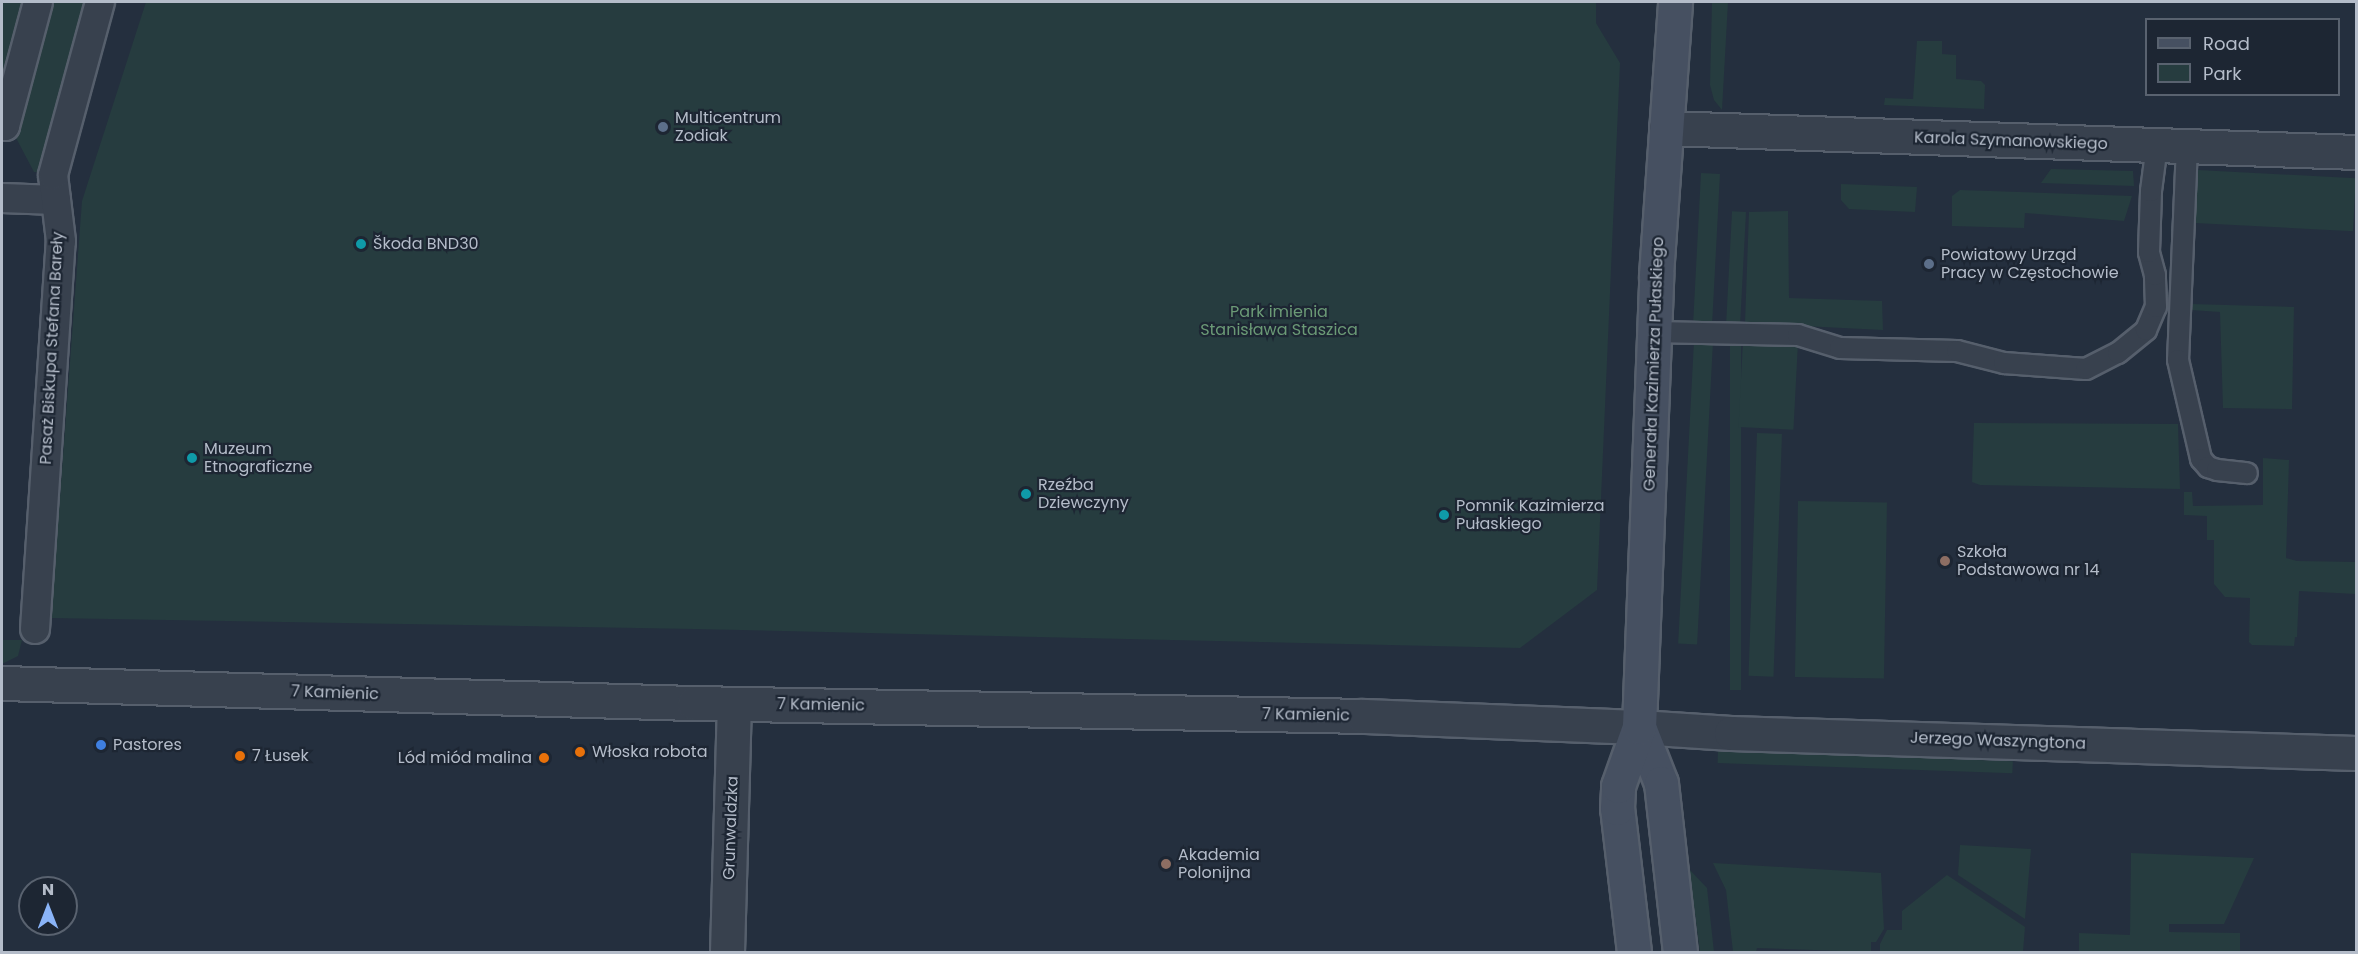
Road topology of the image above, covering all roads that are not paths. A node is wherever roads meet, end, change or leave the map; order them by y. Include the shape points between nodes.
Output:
1 (38, 2) edge
2 (100, 2) edge
3 (1675, 2) edge
4 (2, 126) edge
5 (1666, 128) junction
6 (2172, 146) junction
7 (2356, 152) edge
8 (2, 198) edge
9 (56, 201) junction
10 (1654, 332) junction
11 (2247, 473) dead end
12 (35, 628) dead end
13 (2, 684) edge
14 (734, 704) junction
15 (1640, 727) junction
16 (2356, 753) edge
17 (727, 952) edge
18 (1634, 952) edge
19 (1680, 952) edge

1 - 4 street
2 - 9 street, Pasaż Biskupa Stefana Bareły via 53,175
3 - 5 main road, Generała Kazimierza Pułaskiego
5 - 6 street, Karola Szymanowskiego
5 - 10 main road, Generała Kazimierza Pułaskiego
6 - 7 street, Karola Szymanowskiego
6 - 10 lane via 2151,191 2149,252 2155,275 2156,308 2146,330 2118,353 2086,369 2004,363 1958,351 1840,348 1798,335
6 - 11 lane via 2178,360 2201,459 2217,470
8 - 9 street
9 - 12 street, Pasaż Biskupa Stefana Bareły via 61,241
10 - 15 main road, Generała Kazimierza Pułaskiego
13 - 14 street, 7 Kamienic
14 - 15 street, 7 Kamienic via 1363,716
14 - 17 street, Grunwaldzka
15 - 16 street, Jerzego Waszyngtona
15 - 18 main road, Generała Kazimierza Pułaskiego via 1618,786 1617,808
15 - 19 main road, Generała Kazimierza Pułaskiego via 1661,783

